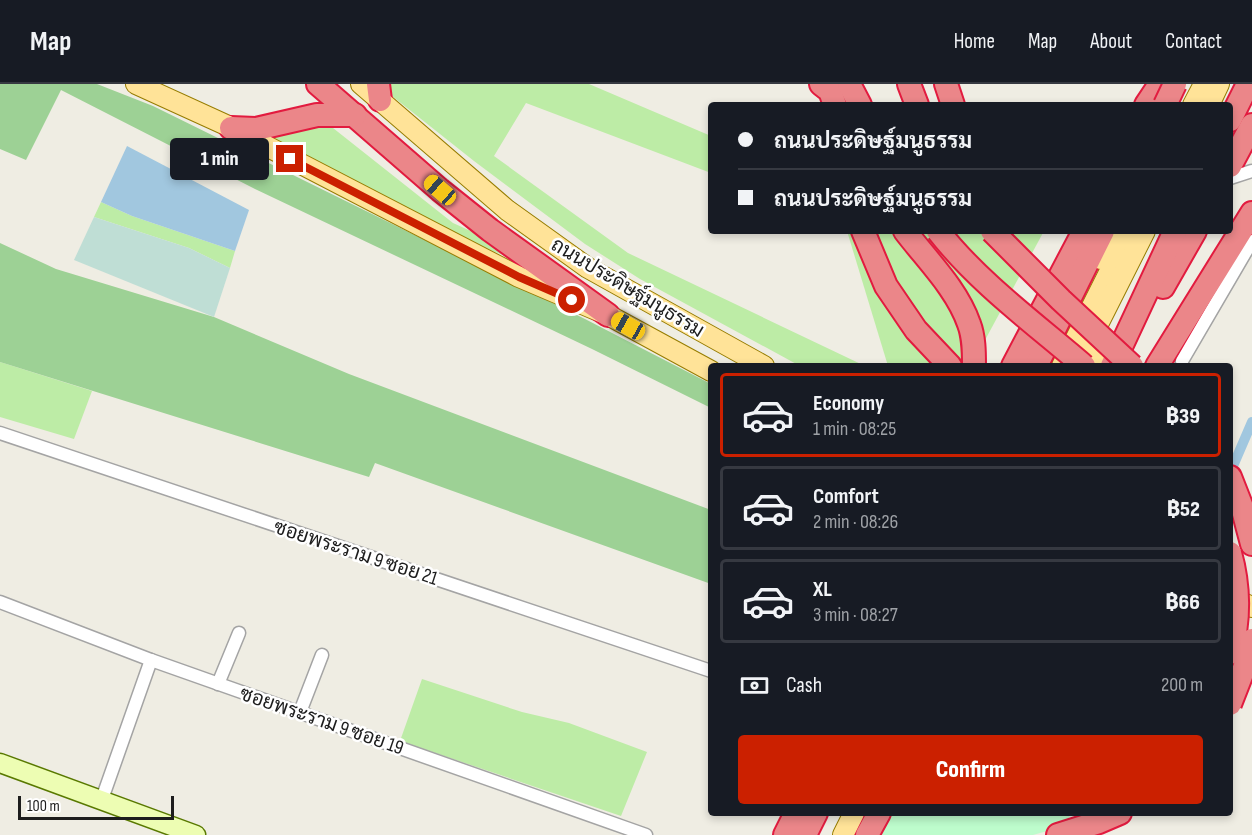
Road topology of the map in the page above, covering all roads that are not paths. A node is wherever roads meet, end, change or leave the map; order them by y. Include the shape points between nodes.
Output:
1 (136, 84) edge
2 (318, 84) edge
3 (361, 84) edge
4 (813, 84) edge
5 (821, 84) edge
6 (849, 84) edge
7 (909, 84) edge
8 (946, 84) edge
9 (1160, 84) edge
10 (1175, 84) edge
11 (1180, 84) edge
12 (1187, 84) edge
13 (1204, 84) edge
14 (1219, 84) edge
15 (1230, 84) edge
16 (1248, 84) edge
17 (379, 92) edge
18 (816, 102) edge
19 (834, 102) edge
20 (850, 102) edge
21 (858, 102) edge
22 (916, 102) edge
23 (952, 102) edge
24 (1148, 102) edge
25 (1162, 102) edge
26 (1166, 102) edge
27 (1178, 102) edge
28 (1195, 102) edge
29 (1210, 102) edge
30 (1221, 102) edge
31 (1233, 114) edge
32 (355, 115) junction
33 (1252, 125) edge
34 (231, 128) junction
35 (1233, 160) edge
36 (1252, 171) edge
37 (1233, 177) edge
38 (1252, 213) edge
39 (864, 234) edge
40 (907, 234) edge
41 (941, 234) edge
42 (995, 234) edge
43 (1082, 234) edge
44 (1102, 234) edge
45 (1113, 234) edge
46 (1128, 234) edge
47 (1143, 234) edge
48 (1156, 234) edge
49 (1174, 234) edge
50 (1192, 234) edge
51 (1252, 241) edge
52 (608, 315) junction
53 (683, 321) junction
54 (1123, 345) junction
55 (670, 348) junction
56 (1182, 361) dead end
57 (759, 363) edge
58 (947, 363) edge
59 (974, 363) edge
60 (1015, 363) edge
61 (1037, 363) edge
62 (1049, 363) edge
63 (1064, 363) edge
64 (1079, 363) edge
65 (1095, 363) edge
66 (1129, 363) edge
67 (1159, 363) edge
68 (708, 369) edge
69 (0, 433) edge
70 (1233, 485) edge
71 (1252, 544) edge
72 (1233, 564) edge
73 (1233, 598) edge
74 (0, 602) edge
75 (1252, 607) edge
76 (238, 633) dead end
77 (1233, 633) edge
78 (1233, 638) edge
79 (1252, 641) edge
80 (322, 655) dead end
81 (151, 660) junction
82 (708, 670) edge
83 (218, 684) junction
84 (1233, 696) edge
85 (300, 712) junction
86 (0, 763) edge
87 (102, 799) junction
88 (789, 816) edge
89 (794, 816) edge
90 (814, 816) edge
91 (822, 816) edge
92 (840, 816) edge
93 (852, 816) edge
94 (865, 816) edge
95 (877, 816) edge
96 (1113, 816) edge
97 (195, 835) edge
98 (646, 835) edge
99 (780, 835) edge
100 (785, 835) edge
101 (805, 835) edge
102 (813, 835) edge
103 (830, 835) edge
104 (843, 835) edge
105 (855, 835) edge
106 (867, 835) edge
107 (1058, 835) edge

1 - 34 main road, ถนนประดิษฐ์มนูธรรม
2 - 32 highway
3 - 17 main road, ถนนประดิษฐ์มนูธรรม
4 - 18 highway
5 - 19 highway via 830,91
6 - 20 highway
6 - 21 highway
7 - 22 highway
8 - 23 highway
9 - 24 highway
10 - 26 highway, bridge
11 - 25 highway
12 - 27 main road
13 - 28 main road
14 - 29 main road
15 - 30 main road
16 - 31 highway
17 - 53 main road, ถนนประดิษฐ์มนูธรรม via 507,210 588,268
32 - 34 highway via 317,115 256,129
32 - 52 highway via 490,230
33 - 35 highway
34 - 52 main road, ถนนประดิษฐ์มนูธรรม via 519,277
36 - 37 street
38 - 67 highway
39 - 58 highway via 886,286 916,330
40 - 59 highway via 960,303 970,325
41 - 65 highway, bridge via 987,282
42 - 66 highway, bridge
43 - 60 highway, bridge
44 - 61 highway, bridge
45 - 62 main road
46 - 63 main road, bridge
47 - 64 main road, bridge
48 - 65 main road
49 - 54 highway
50 - 54 highway via 1154,302
51 - 56 street
52 - 55 main road, ถนนประดิษฐ์มนูธรรม
53 - 55 main road via 679,343
53 - 57 main road, ถนนประดิษฐ์มนูธรรม
54 - 65 highway
55 - 68 main road, ถนนประดิษฐ์มนูธรรม
69 - 82 street, ซอยพระราม 9 ซอย 21
70 - 71 highway
72 - 78 highway, bridge via 1238,612
73 - 75 main road
74 - 81 street, ซอยพระราม 9 ซอย 19
76 - 83 street
77 - 79 main road
79 - 84 highway, bridge
80 - 85 street
81 - 83 street, ซอยพระราม 9 ซอย 19
81 - 87 street
83 - 85 street, ซอยพระราม 9 ซอย 19
85 - 98 street, ซอยพระราม 9 ซอย 19
86 - 87 street
87 - 97 street
88 - 99 street
89 - 100 highway
90 - 101 highway
91 - 102 main road
92 - 103 main road
93 - 104 main road
94 - 105 main road
95 - 106 highway
96 - 107 highway

